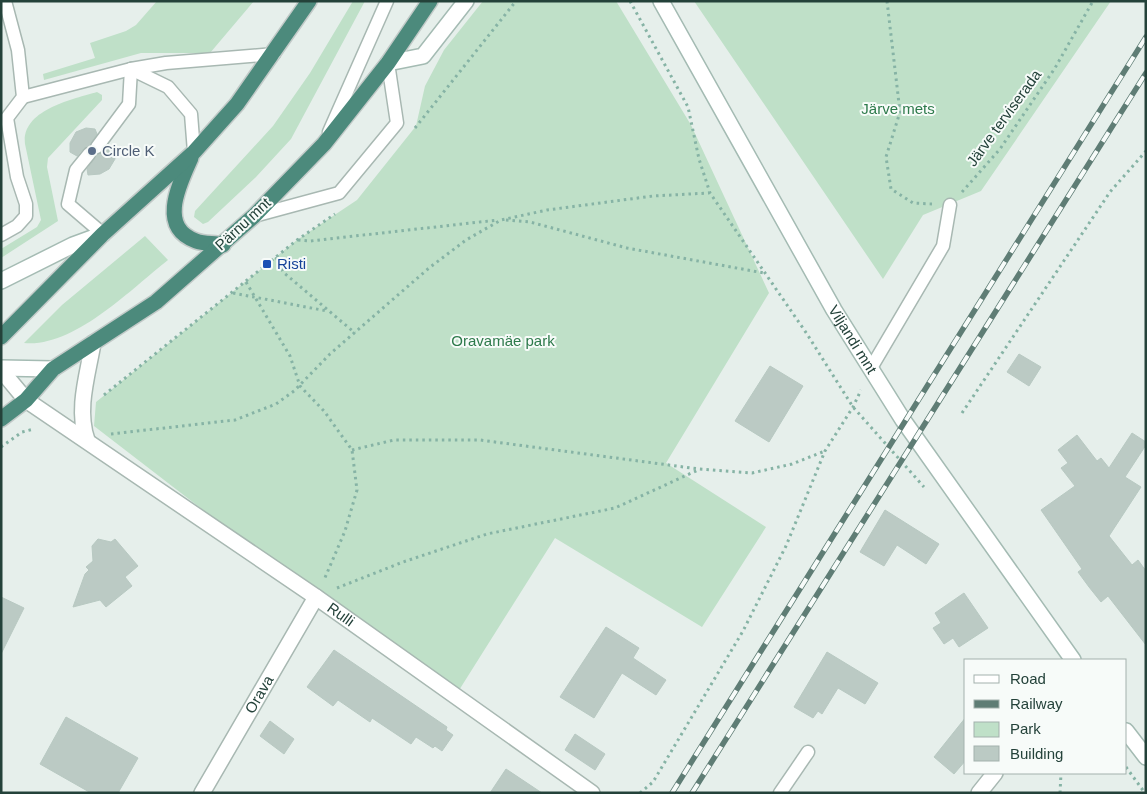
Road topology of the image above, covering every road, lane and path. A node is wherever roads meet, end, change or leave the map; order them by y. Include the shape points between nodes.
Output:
1 (5, 1) edge
2 (387, 1) edge
3 (430, 1) edge
4 (466, 1) edge
5 (630, 1) edge
6 (661, 1) edge
7 (888, 1) edge
8 (1093, 1) edge
9 (308, 2) edge
10 (274, 54) junction
11 (388, 63) junction
12 (131, 69) junction
13 (23, 97) junction
14 (324, 144) junction
15 (1146, 151) edge
16 (194, 152) junction
17 (710, 193) junction
18 (950, 205) junction
19 (254, 216) junction
20 (501, 220) junction
21 (103, 234) junction
22 (1, 235) edge
23 (297, 240) dead end
24 (223, 245) junction
25 (276, 257) dead end
26 (764, 273) junction
27 (1, 281) edge
28 (246, 282) dead end
29 (232, 293) dead end
30 (256, 296) junction
31 (328, 311) junction
32 (355, 333) junction
33 (1, 337) edge
34 (93, 343) junction
35 (871, 368) junction
36 (1, 369) edge
37 (53, 369) junction
38 (300, 386) junction
39 (26, 400) junction
40 (853, 407) junction
41 (962, 413) dead end
42 (1, 419) edge
43 (85, 435) junction
44 (15, 437) dead end
45 (1, 447) edge
46 (352, 450) junction
47 (825, 451) junction
48 (699, 469) junction
49 (922, 485) dead end
50 (316, 597) junction
51 (1071, 659) edge
52 (1127, 731) edge
53 (808, 752) dead end
54 (1145, 753) edge
55 (1127, 768) edge
56 (994, 774) edge
57 (1061, 774) edge
58 (202, 793) edge
59 (592, 793) edge
60 (640, 793) edge
61 (780, 793) edge
62 (979, 793) edge
63 (1060, 793) edge
64 (1145, 793) edge

1 - 13 lane via 18,50
2 - 14 lane
3 - 11 highway, Pärnu mnt
4 - 11 main road via 423,56
5 - 17 path via 688,107
6 - 35 main road, Viljandi mnt via 834,310
7 - 18 path via 900,112 886,157 891,189 912,203
8 - 18 path, Järve terviserada via 1055,68 1000,149
9 - 10 highway
10 - 12 lane
10 - 16 highway via 237,104
11 - 14 highway, Pärnu mnt
11 - 19 lane via 397,124 339,193
12 - 13 lane
12 - 16 lane via 168,87 191,114
12 - 21 lane via 129,104 76,170 68,204
13 - 22 lane via 7,118 26,216 17,226
14 - 19 highway, Pärnu mnt
15 - 41 path via 1110,192
16 - 21 highway
16 - 24 highway via 176,190 173,218 182,232 196,241
17 - 20 path via 653,196 547,210
17 - 26 path
18 - 35 lane via 943,246
19 - 24 highway, Pärnu mnt
20 - 23 path via 310,242
20 - 26 path via 530,222 627,248
20 - 32 path via 466,240 429,268
21 - 27 main road via 73,245
21 - 33 highway
24 - 34 highway, Pärnu mnt via 156,302
25 - 31 path via 283,272
26 - 40 path
28 - 30 path
29 - 30 path
30 - 31 path
30 - 38 path via 290,356
31 - 32 path
32 - 38 path
34 - 37 highway, Pärnu mnt
34 - 43 main road via 82,404
35 - 40 path
35 - 51 main road, Viljandi mnt via 903,420
36 - 37 main road
36 - 39 main road, Rulli
37 - 39 highway, Pärnu mnt
38 - 43 path via 276,404 235,420
38 - 46 path via 324,411
39 - 42 highway, Pärnu mnt
39 - 43 main road, Rulli
40 - 47 path
40 - 49 path
43 - 50 main road, Rulli
44 - 45 path
46 - 48 path via 394,440 480,440
46 - 50 path via 357,490 346,531
47 - 48 path via 792,464 752,473
47 - 60 path via 786,546 743,631 653,782
48 - 50 path via 615,508 488,534 403,562
50 - 58 main road, Orava
50 - 59 main road, Rulli
52 - 54 main road
53 - 61 lane
55 - 64 path
56 - 62 main road
57 - 63 path

